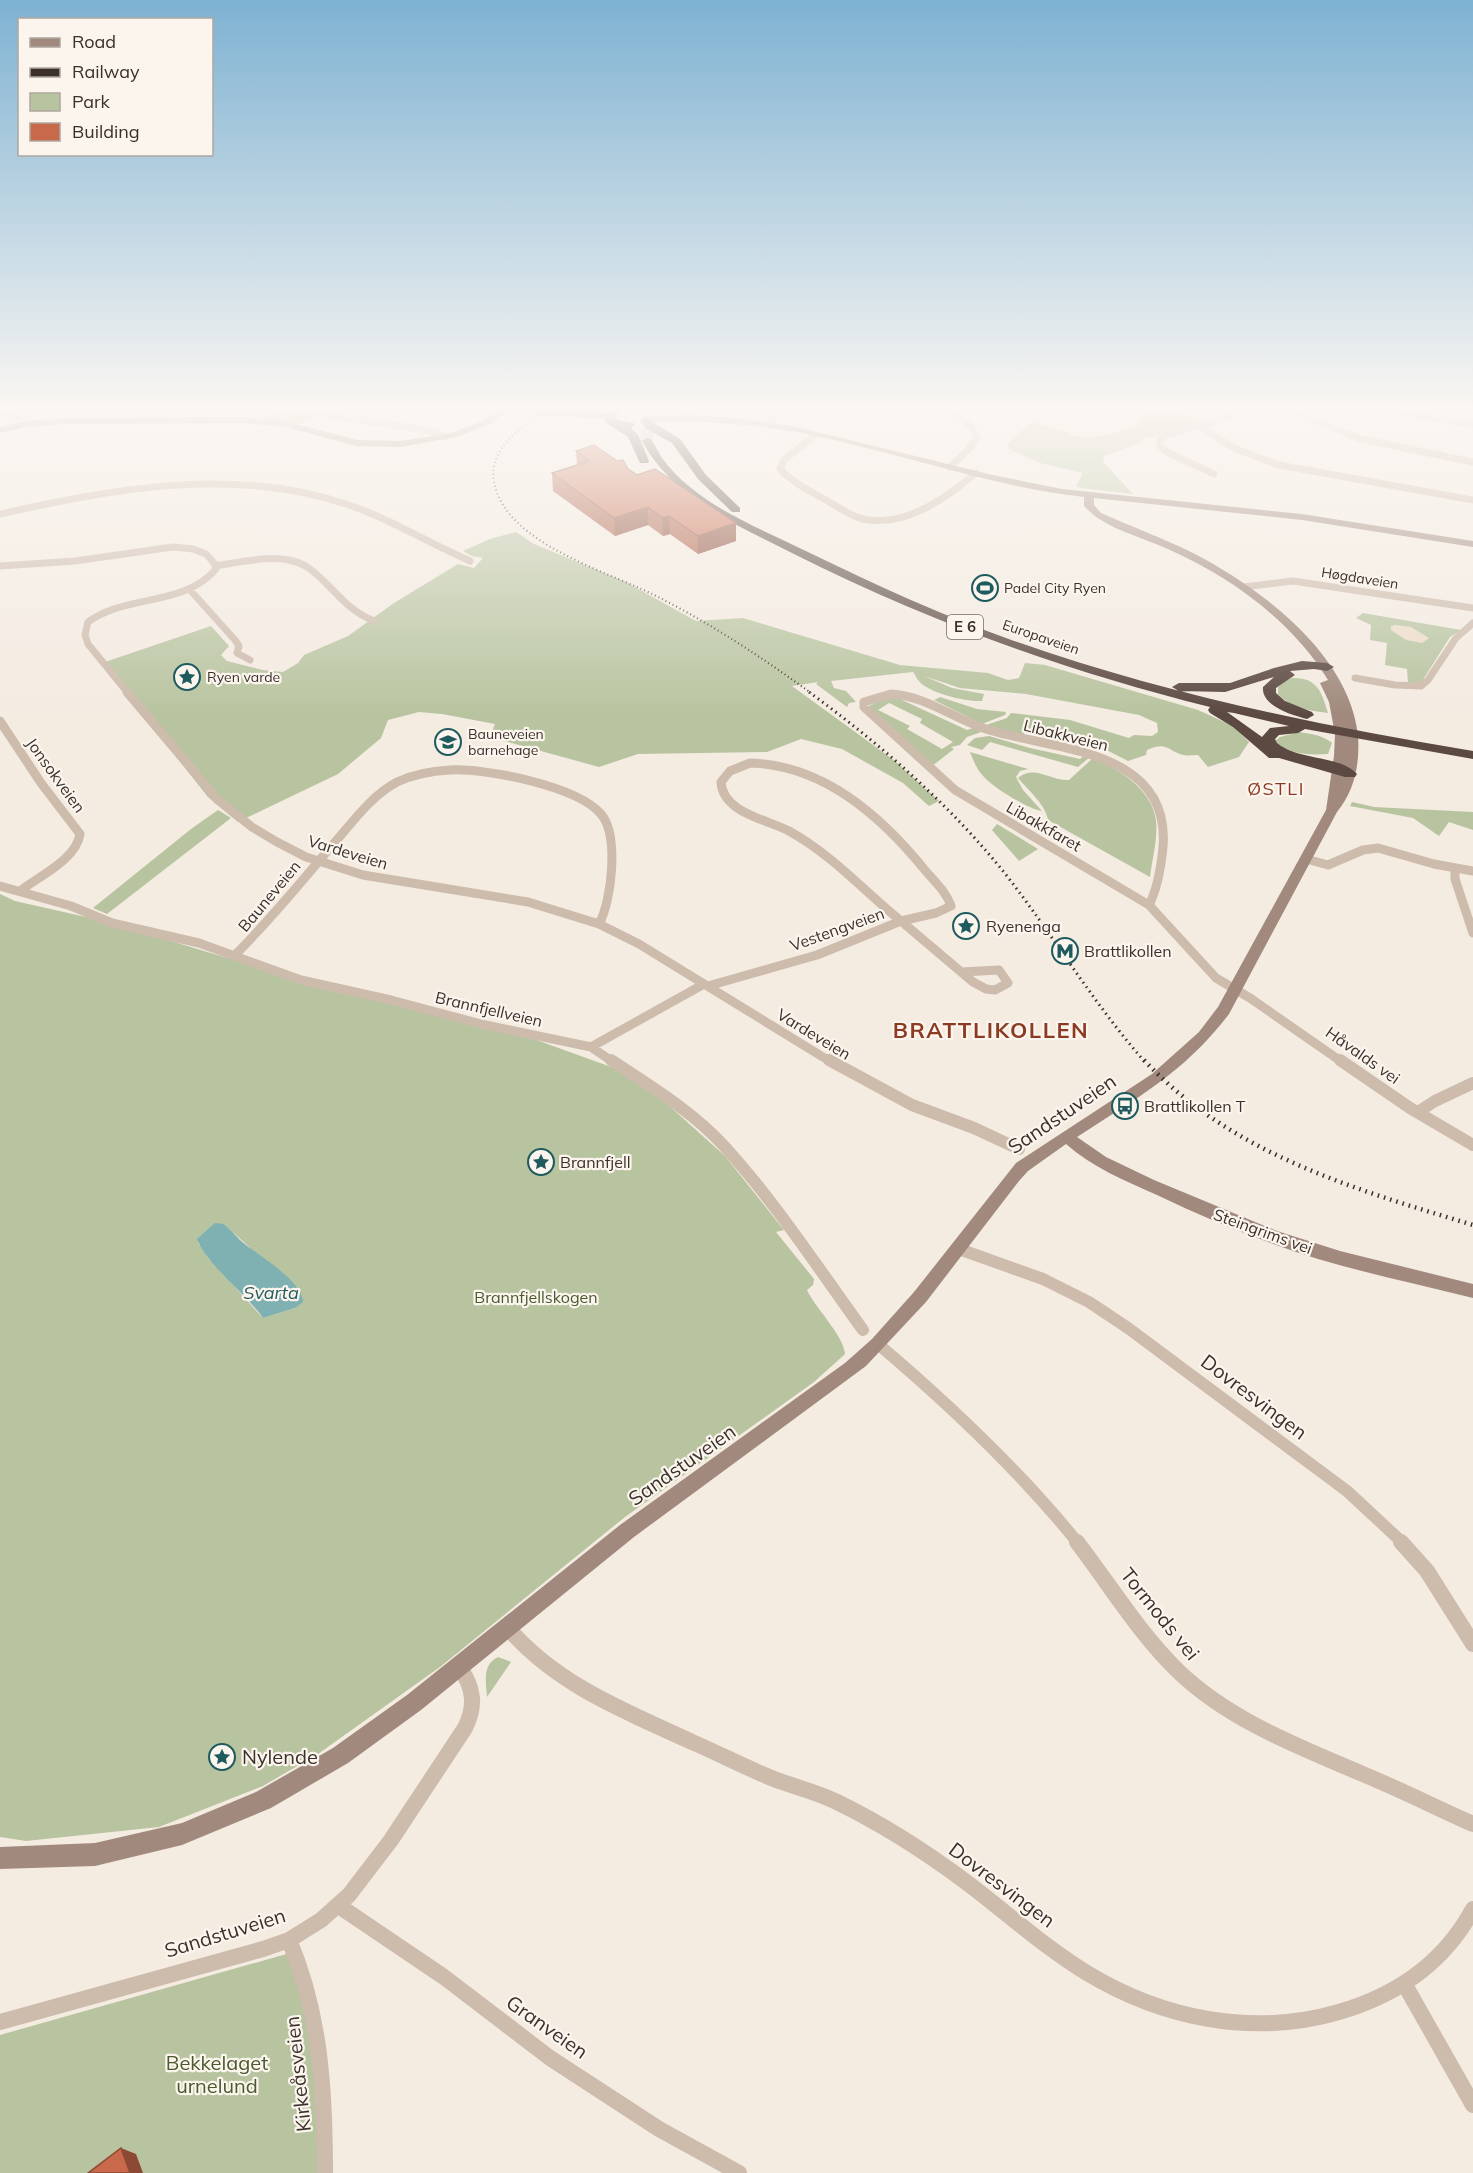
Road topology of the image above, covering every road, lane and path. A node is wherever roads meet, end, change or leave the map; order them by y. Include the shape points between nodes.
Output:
1 (365, 512) edge
2 (725, 512) edge
3 (741, 512) edge
4 (851, 512) edge
5 (909, 512) edge
6 (1095, 512) edge
7 (1257, 512) edge
8 (1473, 544) edge
9 (470, 561) dead end
10 (0, 566) edge
11 (216, 566) junction
12 (1244, 587) junction
13 (191, 591) junction
14 (1473, 608) edge
15 (374, 621) dead end
16 (1473, 623) edge
17 (250, 660) dead end
18 (1320, 668) junction
19 (1354, 678) dead end
20 (1177, 687) junction
21 (890, 693) joint
22 (1194, 699) junction
23 (1217, 711) junction
24 (0, 721) edge
25 (1343, 726) junction
26 (1296, 729) junction
27 (1360, 736) junction
28 (1473, 749) edge
29 (1473, 755) edge
30 (1344, 766) junction
31 (1306, 859) junction
32 (318, 861) junction
33 (1455, 868) junction
34 (1473, 871) edge
35 (0, 886) edge
36 (20, 891) junction
37 (1149, 905) junction
38 (901, 921) junction
39 (599, 924) junction
40 (1473, 933) edge
41 (235, 955) junction
42 (962, 972) dead end
43 (706, 985) junction
44 (1235, 990) junction
45 (591, 1047) junction
46 (1473, 1083) edge
47 (1418, 1112) junction
48 (1066, 1136) junction
49 (1473, 1145) edge
50 (1019, 1149) dead end
51 (958, 1249) junction
52 (1473, 1292) edge
53 (863, 1330) dead end
54 (878, 1344) junction
55 (508, 1628) junction
56 (1473, 1644) edge
57 (460, 1668) junction
58 (1473, 1824) edge
59 (0, 1858) edge
60 (339, 1906) junction
61 (1473, 1909) edge
62 (289, 1940) junction
63 (1405, 1985) junction
64 (0, 2022) edge
65 (1473, 2105) edge
66 (326, 2173) edge
67 (739, 2173) edge

1 - 9 street
2 - 22 highway, Europaveien / E 6 via 853,579 940,617 1072,665
3 - 20 highway, Europaveien / E 6 via 861,574 949,612 1076,658
4 - 5 street via 864,519 882,520
6 - 12 street, Sandstuveien via 1195,558
7 - 8 street
10 - 11 street via 75,561 173,547 200,551
11 - 13 street, Vardeveien via 211,577
11 - 15 street via 264,559 294,561 309,568 357,614
12 - 14 street, Høgdaveien via 1307,582
12 - 18 street, Sandstuveien via 1276,612
13 - 17 street via 236,640 237,653
13 - 32 street, Vardeveien via 105,611 90,621 87,642 218,800 252,827
16 - 19 street via 1456,638 1421,686
18 - 20 highway, E 6 via 1295,666 1231,687
18 - 25 highway, E 6 via 1276,679 1270,685 1270,696 1287,708
18 - 30 street, Sandstuveien via 1353,735
20 - 25 highway, Europaveien / E 6
21 - 37 street, Libakkfaret via 862,705 955,790
21 - 37 street, Libakkveien via 918,697 965,721 1007,736 1103,758 1146,787 1161,810 1165,831 1157,890
22 - 23 highway, E 6
22 - 27 highway, Europaveien / E 6
23 - 26 highway, E 6
23 - 30 highway, E 6 via 1270,753
24 - 36 street, Jonsokveien via 81,838 66,857
25 - 28 highway, Europaveien / E 6
26 - 27 highway, E 6
26 - 30 highway, E 6 via 1272,733 1268,738 1270,745 1285,754
27 - 29 highway, Europaveien / E 6
30 - 31 street, Sandstuveien via 1332,811
31 - 33 street via 1328,865 1364,849 1382,848
31 - 44 street, Sandstuveien
32 - 39 street, Vardeveien via 395,882 528,902
32 - 39 street, Bauneveien via 372,800 401,779 458,769 534,784 579,797 606,821 611,840 608,903
32 - 41 street, Bauneveien
33 - 34 street
33 - 40 street
35 - 36 street, Brannfjellveien
36 - 41 street, Brannfjellveien via 112,923
37 - 44 street, Libakkfaret via 1216,978
38 - 38 street via 822,852 788,830 727,801 720,786 726,774 750,763 776,765 828,786 874,816 912,852 952,904 936,914
38 - 42 street, Vestengveien
38 - 43 street, Vestengveien via 817,955
39 - 43 street, Vardeveien
41 - 45 street, Brannfjellveien via 331,988
43 - 45 street, Vestengveien via 664,1004
43 - 50 street, Vardeveien via 893,1096
44 - 47 street, Håvalds vei
44 - 48 street, Sandstuveien via 1214,1025 1185,1057
45 - 53 street, Brannfjellveien via 674,1102 723,1145 768,1199
46 - 47 street
47 - 49 street, Håvalds vei
48 - 51 street, Sandstuveien via 1007,1182
48 - 52 street, Steingrims vei via 1085,1152 1127,1174 1244,1226 1338,1257
51 - 54 street, Sandstuveien
51 - 56 street, Dovresvingen via 1049,1281 1089,1302 1347,1491 1398,1538 1427,1572
54 - 55 street, Sandstuveien via 838,1379 614,1542
54 - 58 street, Tormods vei via 971,1427 1029,1487 1075,1540 1156,1647 1206,1695 1258,1727
55 - 57 street, Sandstuveien
55 - 63 street, Dovresvingen via 526,1651 602,1700 728,1760 833,1800 880,1826 947,1868 1088,1973 1136,2000 1221,2023 1273,2025 1345,2011
57 - 59 street via 340,1756 292,1786 219,1821 159,1842 105,1854 63,1859
57 - 60 street, Sandstuveien via 472,1689 474,1705 470,1719 391,1840
60 - 62 street, Sandstuveien
60 - 67 street, Granveien via 444,1977 550,2058 659,2128
61 - 63 street, Dovresvingen via 1449,1945
62 - 64 street, Sandstuveien
62 - 66 street, Kirkeåsveien via 312,2004 320,2047
63 - 65 street

